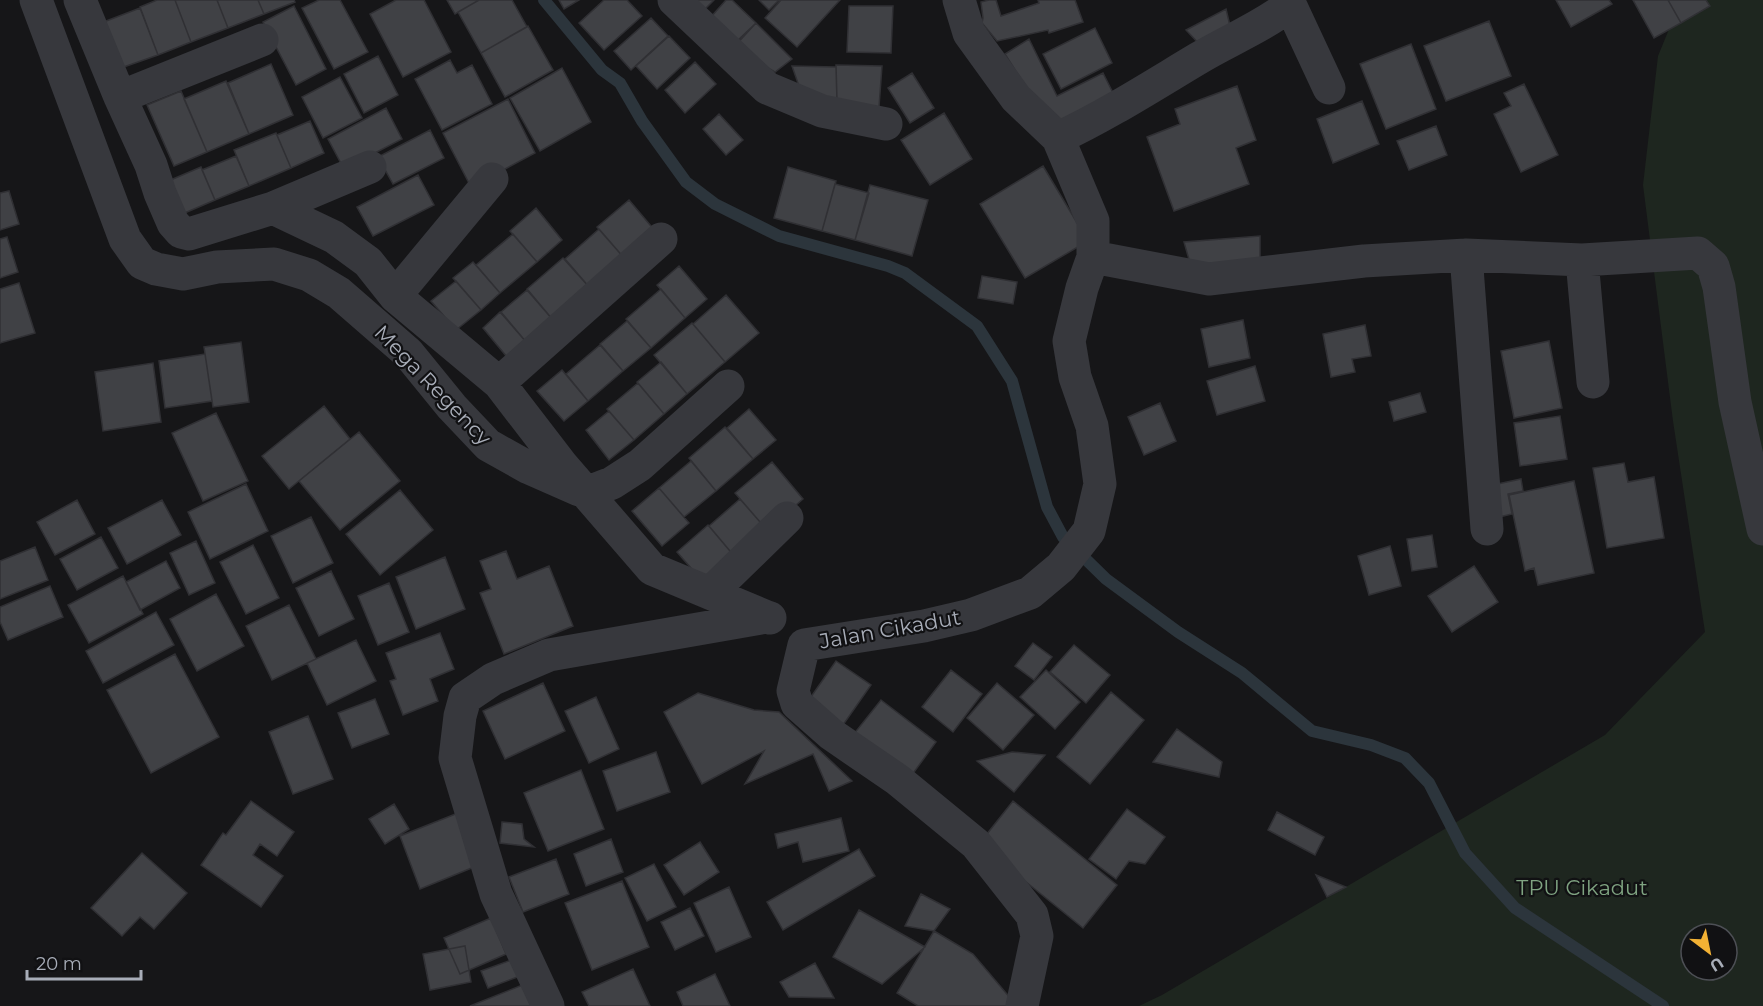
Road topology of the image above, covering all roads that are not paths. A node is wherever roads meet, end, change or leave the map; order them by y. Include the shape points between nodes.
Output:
1 (36, 0) edge
2 (80, 0) edge
3 (674, 0) edge
4 (959, 0) edge
5 (1289, 3) edge
6 (262, 40) dead end
7 (1329, 88) dead end
8 (120, 97) junction
9 (886, 124) dead end
10 (1058, 138) junction
11 (370, 167) dead end
12 (492, 179) dead end
13 (273, 208) junction
14 (661, 239) dead end
15 (1466, 255) junction
16 (1093, 257) junction
17 (1582, 260) junction
18 (395, 296) junction
19 (1593, 382) dead end
20 (499, 383) junction
21 (728, 386) dead end
22 (586, 493) junction
23 (787, 518) dead end
24 (1487, 529) dead end
25 (1763, 529) edge
26 (710, 593) junction
27 (767, 617) junction
28 (804, 645) junction
29 (548, 1006) edge
30 (1022, 1006) edge

1 - 22 street, Mega Regency via 125,239 142,263 183,274 217,267 274,264 309,275 339,293 408,353 488,445
2 - 8 street
3 - 9 street via 767,88 822,111
4 - 10 street, Jalan Cikadut via 976,43 1016,98
5 - 7 street
5 - 10 street via 1262,26
6 - 8 street
8 - 13 street via 152,165 173,223 181,232 189,234
10 - 16 street, Jalan Cikadut via 1092,221
11 - 13 street
12 - 18 street
13 - 18 street, Mega Regency via 334,237 368,262
14 - 20 street
15 - 16 street via 1364,261 1209,279
15 - 17 street
15 - 24 street
16 - 28 street, Jalan Cikadut via 1069,341 1075,377 1092,426 1100,483 1089,531 1061,567 1030,594 971,615 924,626
17 - 19 street
17 - 25 street via 1698,253 1713,266 1735,402
18 - 20 street, Mega Regency
20 - 22 street, Mega Regency
21 - 22 street via 640,465 612,483
22 - 26 street, Mega Regency via 652,569
23 - 26 street
26 - 27 street, Mega Regency
27 - 28 street, Mega Regency via 783,623
27 - 29 street via 549,655 492,679 465,698 455,758 496,894
28 - 30 street, Jalan Cikadut via 793,691 797,704 976,844 1032,915 1037,936

